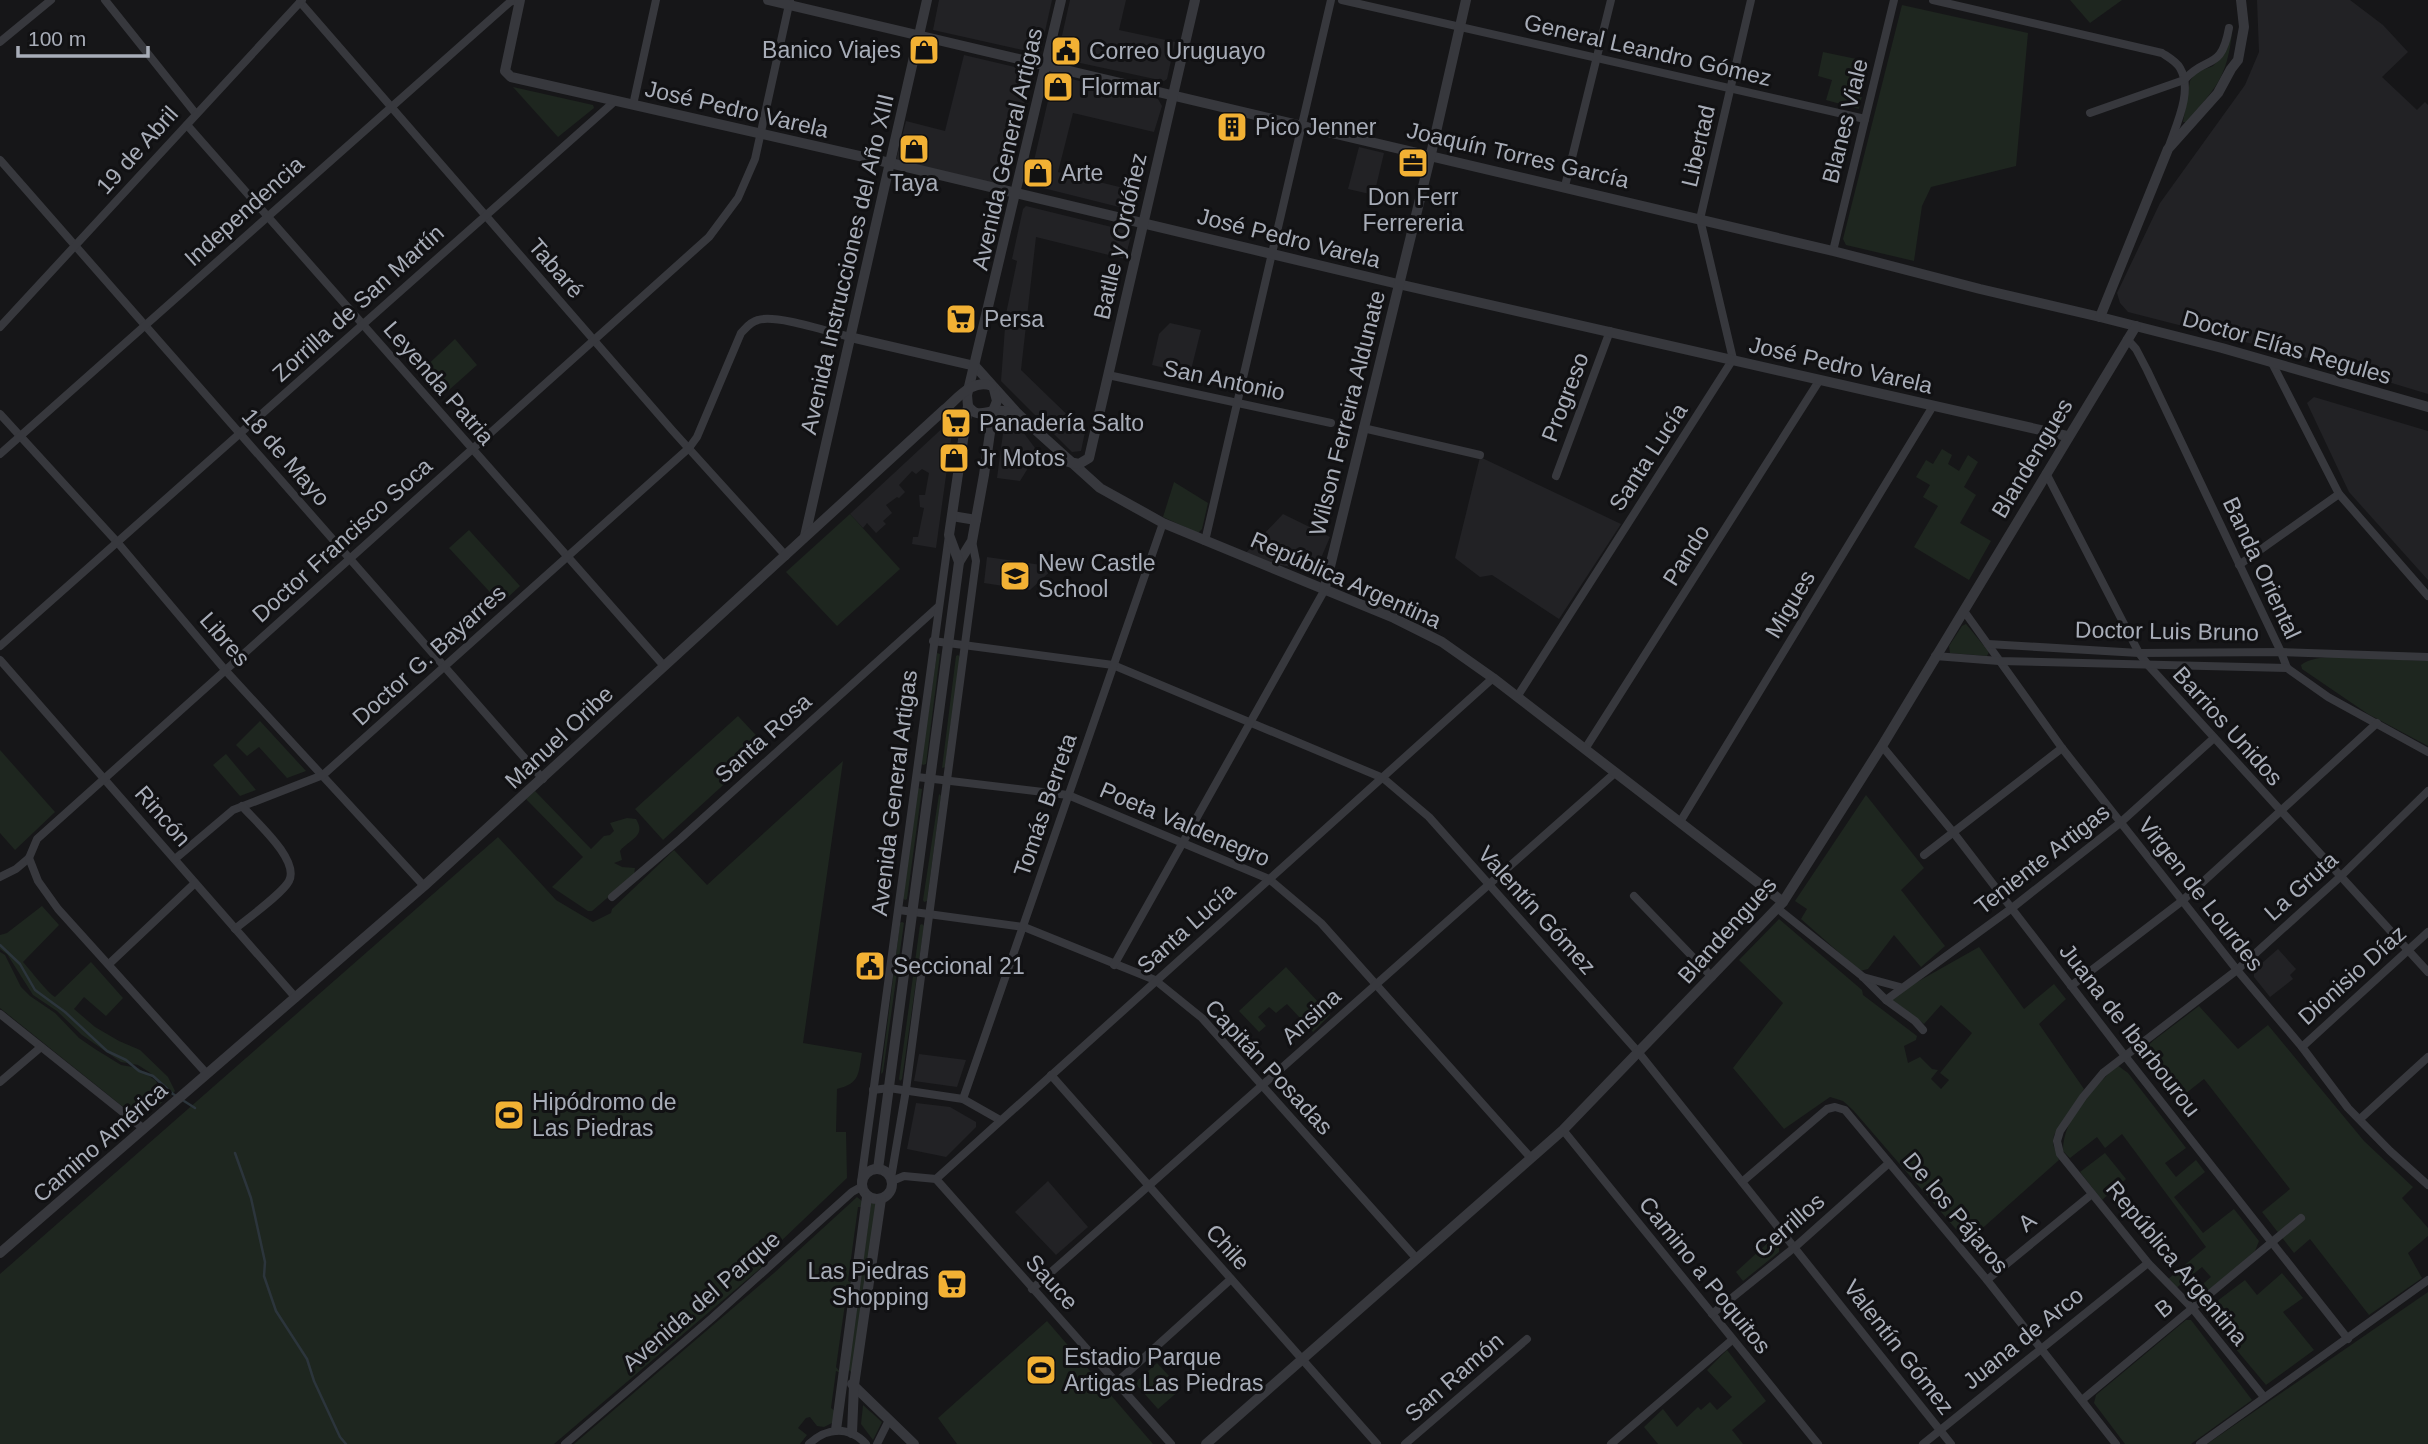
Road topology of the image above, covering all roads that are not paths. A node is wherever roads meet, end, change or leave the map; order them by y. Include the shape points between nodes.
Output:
1 (51, 0) edge
2 (105, 0) edge
3 (519, 0) edge
4 (656, 0) edge
5 (768, 0) edge
6 (927, 0) edge
7 (1061, 0) edge
8 (1195, 0) edge
9 (1331, 0) edge
10 (1342, 0) edge
11 (1466, 0) edge
12 (1611, 0) edge
13 (1751, 0) edge
14 (1894, 0) edge
15 (1933, 0) edge
16 (2241, 0) edge
17 (301, 1) edge
18 (790, 2) edge
19 (1460, 27) junction
20 (2229, 28) dead end
21 (920, 36) junction
22 (0, 42) edge
23 (1598, 58) junction
24 (1046, 65) junction
25 (2184, 80) junction
26 (1732, 89) junction
27 (1172, 93) junction
28 (615, 101) junction
29 (633, 105) junction
30 (391, 107) junction
31 (2090, 113) dead end
32 (196, 114) junction
33 (1865, 119) junction
34 (1301, 124) junction
35 (187, 125) junction
36 (760, 134) junction
37 (2168, 149) junction
38 (1431, 154) junction
39 (0, 160) edge
40 (890, 163) junction
41 (1565, 186) junction
42 (1017, 194) junction
43 (267, 216) junction
44 (485, 216) junction
45 (1700, 219) junction
46 (1143, 223) junction
47 (75, 246) junction
48 (1833, 251) junction
49 (1272, 253) junction
50 (1398, 284) junction
51 (2100, 317) junction
52 (145, 325) junction
53 (362, 325) junction
54 (2136, 326) junction
55 (0, 327) edge
56 (1610, 331) junction
57 (850, 337) junction
58 (2127, 339) junction
59 (594, 340) junction
60 (1733, 359) junction
61 (2272, 363) junction
62 (975, 366) junction
63 (1108, 375) junction
64 (1819, 381) junction
65 (992, 386) junction
66 (970, 389) junction
67 (1238, 402) junction
68 (968, 406) junction
69 (1933, 406) junction
70 (2428, 407) edge
71 (945, 410) junction
72 (993, 411) junction
73 (0, 414) edge
74 (1018, 414) junction
75 (1331, 423) dead end
76 (1363, 428) junction
77 (240, 434) junction
78 (2067, 436) junction
79 (20, 437) junction
80 (690, 448) junction
81 (472, 450) junction
82 (0, 454) edge
83 (1480, 455) dead end
84 (1089, 458) junction
85 (1069, 462) junction
86 (2046, 472) junction
87 (1556, 476) dead end
88 (1090, 480) junction
89 (2339, 494) junction
90 (952, 516) junction
91 (976, 520) junction
92 (1163, 523) junction
93 (949, 535) junction
94 (805, 537) junction
95 (972, 541) junction
96 (1205, 541) junction
97 (118, 543) junction
98 (786, 556) junction
99 (568, 558) junction
100 (349, 560) junction
101 (958, 562) junction
102 (2239, 565) junction
103 (1324, 591) junction
104 (2428, 596) edge
105 (938, 607) junction
106 (1964, 611) junction
107 (933, 641) junction
108 (948, 643) junction
109 (965, 645) junction
110 (1988, 645) junction
111 (0, 646) edge
112 (2281, 652) junction
113 (2139, 653) junction
114 (1935, 656) junction
115 (2428, 657) edge
116 (0, 660) edge
117 (1999, 660) junction
118 (1113, 665) junction
119 (2148, 665) junction
120 (664, 666) junction
121 (445, 667) junction
122 (2287, 668) junction
123 (226, 671) junction
124 (1493, 678) junction
125 (1517, 697) junction
126 (1252, 723) junction
127 (2377, 723) junction
128 (2214, 738) junction
129 (1882, 746) junction
130 (2062, 748) junction
131 (1585, 749) junction
132 (2428, 752) edge
133 (1616, 772) junction
134 (323, 775) junction
135 (103, 777) junction
136 (917, 777) junction
137 (1383, 778) junction
138 (543, 779) junction
139 (932, 779) junction
140 (946, 780) junction
141 (2428, 792) edge
142 (1068, 794) junction
143 (242, 806) junction
144 (2281, 811) junction
145 (1680, 822) junction
146 (2120, 823) junction
147 (1953, 832) junction
148 (1184, 843) junction
149 (1924, 855) dead end
150 (29, 858) junction
151 (175, 859) junction
152 (0, 877) edge
153 (2340, 877) junction
154 (1269, 879) junction
155 (195, 883) junction
156 (424, 886) junction
157 (1489, 886) junction
158 (1634, 896) dead end
159 (612, 897) dead end
160 (2182, 901) junction
161 (1780, 905) junction
162 (2012, 908) junction
163 (899, 910) junction
164 (914, 912) junction
165 (929, 914) junction
166 (1024, 927) junction
167 (235, 929) junction
168 (2428, 932) edge
169 (2408, 951) junction
170 (109, 964) junction
171 (1114, 965) junction
172 (2236, 970) junction
173 (2428, 972) edge
174 (1862, 976) junction
175 (1712, 977) junction
176 (1155, 981) junction
177 (1376, 985) junction
178 (2071, 986) junction
179 (1900, 987) junction
180 (296, 998) junction
181 (1886, 1000) junction
182 (0, 1014) edge
183 (1923, 1030) dead end
184 (41, 1047) junction
185 (2302, 1047) junction
186 (1639, 1053) junction
187 (2125, 1056) junction
188 (2428, 1057) edge
189 (207, 1074) junction
190 (1051, 1075) junction
191 (0, 1082) edge
192 (192, 1086) joint
193 (1262, 1086) junction
194 (889, 1088) junction
195 (873, 1090) junction
196 (906, 1090) junction
197 (963, 1099) junction
198 (2360, 1119) junction
199 (1000, 1120) junction
200 (144, 1129) junction
201 (1563, 1130) junction
202 (2060, 1154) joint
203 (1531, 1158) junction
204 (1889, 1163) junction
205 (878, 1169) junction
206 (936, 1179) junction
207 (891, 1180) junction
208 (1742, 1182) junction
209 (2428, 1185) edge
210 (1149, 1187) junction
211 (863, 1188) junction
212 (2092, 1194) junction
213 (881, 1199) junction
214 (2301, 1217) dead end
215 (2273, 1243) junction
216 (1795, 1247) junction
217 (0, 1253) edge
218 (1417, 1259) junction
219 (2148, 1263) junction
220 (1231, 1279) junction
221 (1987, 1280) junction
222 (2428, 1280) edge
223 (1032, 1289) junction
224 (2193, 1309) junction
225 (1712, 1314) junction
226 (1527, 1339) dead end
227 (2348, 1339) junction
228 (1732, 1340) junction
229 (2041, 1349) junction
230 (1302, 1359) junction
231 (843, 1377) junction
232 (1117, 1382) junction
233 (854, 1385) junction
234 (2264, 1397) junction
235 (2082, 1400) junction
236 (889, 1420) junction
237 (836, 1430) junction
238 (1940, 1430) junction
239 (852, 1433) junction
240 (565, 1444) edge
241 (809, 1444) edge
242 (866, 1444) edge
243 (877, 1444) edge
244 (914, 1444) edge
245 (1171, 1444) edge
246 (1206, 1444) edge
247 (1377, 1444) edge
248 (1405, 1444) edge
249 (1611, 1444) edge
250 (1818, 1444) edge
251 (1923, 1444) edge
252 (1951, 1444) edge
253 (2116, 1444) edge
254 (2200, 1444) edge

1 - 22 street
2 - 32 street
3 - 28 street, José Pedro Varela via 505,71 511,78
3 - 30 street, Independencia via 510,2
4 - 29 street
5 - 18 street, Joaquín Torres García
6 - 21 street, Avenida Instrucciones del Año XIII
7 - 24 street, Avenida General Artigas
8 - 27 street, Batlle y Ordóñez
9 - 34 street
10 - 19 street, General Leandro Gómez
11 - 19 street, Wilson Ferreira Aldunate
12 - 23 street
13 - 26 street, Libertad
14 - 33 street, Blanes Viale
15 - 25 street via 2162,53 2180,68
16 - 37 street via 2244,27 2238,60 2218,93
17 - 30 street, Tabaré
17 - 32 street, 19 de Abril
18 - 21 street, Joaquín Torres García
18 - 36 street, Doctor Francisco Soca
19 - 23 street, General Leandro Gómez
19 - 38 street, Wilson Ferreira Aldunate
20 - 25 street via 2217,59 2193,70
21 - 24 street, Joaquín Torres García
21 - 40 street, Avenida Instrucciones del Año XIII
23 - 26 street, General Leandro Gómez
23 - 41 street
24 - 27 street, Joaquín Torres García
24 - 42 street, Avenida General Artigas
25 - 31 street
25 - 37 street via 2181,110
26 - 33 street, General Leandro Gómez
26 - 45 street, Libertad
27 - 34 street, Joaquín Torres García
27 - 46 street, Batlle y Ordóñez
28 - 29 street, José Pedro Varela
28 - 44 street, Zorrilla de San Martín
29 - 36 street, José Pedro Varela
30 - 43 street, Independencia
30 - 44 street, Tabaré
32 - 35 street, 19 de Abril
33 - 48 street, Blanes Viale
34 - 38 street, Joaquín Torres García
34 - 49 street
35 - 43 street, Leyenda Patria
35 - 47 street, 19 de Abril
36 - 40 street, José Pedro Varela
36 - 59 street, Doctor Francisco Soca via 749,176 716,229
37 - 51 street
38 - 41 street, Joaquín Torres García
38 - 50 street, Wilson Ferreira Aldunate
39 - 47 street, 18 de Mayo
40 - 42 street, José Pedro Varela
40 - 57 street, Avenida Instrucciones del Año XIII
41 - 45 street, Joaquín Torres García
42 - 46 street, José Pedro Varela
42 - 62 street, Avenida General Artigas
43 - 52 street, Independencia
43 - 53 street, Leyenda Patria
44 - 53 street, Zorrilla de San Martín
44 - 59 street, Tabaré
45 - 48 street, Joaquín Torres García
45 - 60 street
46 - 49 street, José Pedro Varela
46 - 63 street, Batlle y Ordóñez
47 - 52 street, 18 de Mayo
47 - 55 street, 19 de Abril
48 - 51 street, Joaquín Torres García
49 - 50 street, José Pedro Varela
49 - 67 street
50 - 56 street, José Pedro Varela
50 - 76 street, Wilson Ferreira Aldunate
51 - 54 street, Joaquín Torres García
52 - 77 street, 18 de Mayo
52 - 79 street, Independencia
53 - 77 street, Zorrilla de San Martín
53 - 81 street, Leyenda Patria
54 - 58 street, Blandengues
54 - 61 street, Doctor Elías Regules
56 - 60 street, José Pedro Varela
56 - 87 street, Progreso
57 - 62 street
57 - 80 street via 778,319 748,325
57 - 94 street, Avenida Instrucciones del Año XIII
58 - 78 street, Blandengues
58 - 102 street, Banda Oriental via 2136,349
59 - 80 street, Tabaré
59 - 81 street, Doctor Francisco Soca
60 - 64 street, José Pedro Varela
60 - 125 street, Santa Lucía
61 - 70 street, Doctor Elías Regules
61 - 89 street
62 - 65 street, República Argentina
62 - 66 street, Avenida General Artigas
63 - 67 street, San Antonio
63 - 84 street, Batlle y Ordóñez
64 - 69 street, José Pedro Varela
64 - 131 street, Pando
65 - 66 street via 981,383
65 - 72 street via 997,395
65 - 74 street, República Argentina
66 - 68 street
66 - 71 street
67 - 75 street, San Antonio
67 - 96 street
68 - 71 street
68 - 72 street via 975,413
68 - 90 street
69 - 78 street, José Pedro Varela
69 - 145 street, Migues
71 - 94 street, Manuel Oribe
72 - 74 street
72 - 91 street
73 - 79 street, Libres
74 - 85 street, República Argentina
76 - 83 street
76 - 103 street, Wilson Ferreira Aldunate
77 - 97 street, Zorrilla de San Martín
77 - 100 street, 18 de Mayo
78 - 86 street, Blandengues
79 - 82 street, Independencia
79 - 97 street, Libres
80 - 98 street, Tabaré
80 - 99 street, Doctor G. Bayarres
81 - 99 street, Leyenda Patria
81 - 100 street, Doctor Francisco Soca
84 - 85 street via 1079,464
84 - 88 street, Batlle y Ordóñez
85 - 88 street, República Argentina
86 - 106 street, Blandengues
86 - 113 street, Barrios Unidos
88 - 92 street, República Argentina
89 - 102 street
89 - 104 street
90 - 91 street
90 - 93 street
91 - 95 street
92 - 96 street, República Argentina
92 - 118 street, Tomás Berreta
93 - 101 street
93 - 105 street, Avenida General Artigas
94 - 98 street, Manuel Oribe
95 - 101 street
95 - 109 street via 976,561
96 - 103 street, República Argentina
97 - 111 street, Zorrilla de San Martín
97 - 123 street, Libres
98 - 120 street, Manuel Oribe
99 - 120 street, Leyenda Patria
99 - 121 street, Doctor G. Bayarres
100 - 121 street, 18 de Mayo
100 - 123 street, Doctor Francisco Soca
101 - 108 street
102 - 112 street, Banda Oriental
103 - 124 street, República Argentina via 1442,642
103 - 126 street
105 - 107 street, Avenida General Artigas
105 - 159 street, Santa Rosa
106 - 110 street, Virgen de Lourdes
106 - 114 street, Blandengues
107 - 108 street, Valentín Gómez
107 - 136 street, Avenida General Artigas
108 - 109 street, Valentín Gómez
108 - 139 street
109 - 118 street, Valentín Gómez
109 - 140 street
110 - 113 street, Doctor Luis Bruno
110 - 117 street, Virgen de Lourdes
112 - 113 street, Doctor Luis Bruno
112 - 115 street, Doctor Luis Bruno
112 - 122 street, Banda Oriental
113 - 119 street, Barrios Unidos
114 - 117 street, Doctor Luis Bruno
114 - 129 street, Blandengues
116 - 135 street, Rincón
117 - 119 street, Doctor Luis Bruno
117 - 130 street, Virgen de Lourdes
118 - 126 street, Valentín Gómez
118 - 142 street, Tomás Berreta
119 - 122 street, Doctor Luis Bruno
119 - 128 street, Barrios Unidos
120 - 138 street, Manuel Oribe
121 - 134 street, Doctor G. Bayarres
121 - 138 street, 18 de Mayo
122 - 127 street, Banda Oriental
123 - 134 street, Libres
123 - 135 street, Doctor Francisco Soca
124 - 125 street, República Argentina
124 - 137 street, Santa Lucía
125 - 131 street, República Argentina
126 - 137 street, Valentín Gómez
126 - 148 street
127 - 132 street, Banda Oriental
127 - 144 street
128 - 144 street, Barrios Unidos
128 - 146 street, Teniente Artigas
129 - 147 street, Juana de Ibarbourou
129 - 161 street, Blandengues
130 - 146 street, Virgen de Lourdes
130 - 147 street
131 - 133 street, República Argentina
133 - 145 street, República Argentina
133 - 157 street, Ansina
134 - 143 street, Doctor G. Bayarres
134 - 156 street, Libres
135 - 150 street, Doctor Francisco Soca via 37,839
135 - 151 street, Rincón
136 - 139 street, Poeta Valdenegro
136 - 163 street, Avenida General Artigas
137 - 154 street, Santa Lucía
137 - 157 street, Valentín Gómez via 1429,817
138 - 156 street, Manuel Oribe
139 - 140 street, Poeta Valdenegro
139 - 164 street
140 - 142 street, Poeta Valdenegro
140 - 165 street
141 - 153 street, La Gruta
142 - 148 street, Poeta Valdenegro
142 - 166 street, Tomás Berreta
143 - 151 street, Doctor G. Bayarres via 224,815
143 - 167 street via 285,854 291,874 285,886
144 - 153 street, Barrios Unidos
144 - 160 street
145 - 161 street, República Argentina
146 - 160 street, Virgen de Lourdes
146 - 162 street, Teniente Artigas
147 - 149 street
147 - 162 street, Juana de Ibarbourou
148 - 154 street, Poeta Valdenegro
148 - 171 street
150 - 152 street
150 - 170 street via 38,881 58,909
151 - 155 street, Rincón
153 - 169 street, Barrios Unidos
153 - 172 street, La Gruta
154 - 176 street, Santa Lucía
154 - 177 street, Poeta Valdenegro via 1321,923
155 - 167 street, Rincón
155 - 170 street
156 - 180 street, Manuel Oribe
157 - 177 street, Ansina
157 - 186 street, Valentín Gómez
158 - 175 street
160 - 172 street, Virgen de Lourdes
160 - 178 street
161 - 174 street, República Argentina
161 - 175 street, Blandengues
162 - 178 street, Juana de Ibarbourou
162 - 179 street, Teniente Artigas
163 - 164 street, Capitán Posadas
163 - 195 street, Avenida General Artigas
164 - 165 street, Capitán Posadas
164 - 194 street
165 - 166 street, Capitán Posadas
165 - 196 street
166 - 171 street, Capitán Posadas
166 - 197 street, Tomás Berreta
167 - 180 street, Rincón
168 - 169 street, Dionisio Díaz
169 - 173 street, Barrios Unidos
169 - 185 street, Dionisio Díaz
170 - 189 street
171 - 176 street, Capitán Posadas
172 - 185 street, Virgen de Lourdes
172 - 187 street, La Gruta
174 - 179 street
174 - 181 street, República Argentina
175 - 186 street, Blandengues
176 - 190 street, Santa Lucía
176 - 193 street, Capitán Posadas via 1202,1018
177 - 193 street, Ansina
177 - 203 street, Poeta Valdenegro
178 - 187 street, Juana de Ibarbourou
179 - 181 street, Teniente Artigas
180 - 189 street, Manuel Oribe
181 - 183 street, República Argentina
182 - 184 street
184 - 191 street
184 - 200 street
185 - 198 street, Virgen de Lourdes
186 - 201 street, Blandengues
186 - 208 street, Valentín Gómez
187 - 202 street, La Gruta via 2083,1097 2060,1131
187 - 215 street, Juana de Ibarbourou
188 - 198 street
189 - 192 street, Manuel Oribe
190 - 199 street, Santa Lucía
190 - 210 street, Chile
192 - 200 street, Camino América
193 - 210 street, Ansina
193 - 218 street, Capitán Posadas
194 - 195 street
194 - 196 street
194 - 205 street
195 - 211 street, Avenida General Artigas
196 - 197 street
196 - 207 street
197 - 199 street
198 - 209 street, Virgen de Lourdes
199 - 206 street, Santa Lucía
200 - 217 street, Camino América
201 - 203 street, Blandengues
201 - 225 street, Camino a Poquitos
202 - 212 street, República Argentina
203 - 218 street, Blandengues
204 - 208 street, De los Pájaros via 1850,1115 1835,1107
204 - 216 street, Cerrillos
204 - 221 street, De los Pájaros
205 - 207 street
205 - 211 street via 866,1173
206 - 207 street via 904,1176
206 - 223 street, Sauce
207 - 213 street via 891,1190
208 - 216 street, Valentín Gómez
210 - 220 street, Chile
210 - 223 street, Ansina
211 - 213 street
211 - 231 street
211 - 240 street, Avenida del Parque via 852,1192
212 - 219 street, República Argentina
212 - 221 street, A
213 - 233 street
214 - 215 street, B
215 - 224 street, B
215 - 227 street, Juana de Ibarbourou
216 - 225 street, Cerrillos
216 - 238 street, Valentín Gómez
218 - 230 street, Blandengues
219 - 224 street, República Argentina
219 - 229 street, Juana de Arco
220 - 230 street, Chile
220 - 232 street
221 - 229 street, De los Pájaros
222 - 227 street
223 - 232 street, Sauce
224 - 234 street, República Argentina
224 - 235 street, B
225 - 228 street, Camino a Poquitos
226 - 248 street, San Ramón
227 - 234 street
228 - 249 street
228 - 250 street, Camino a Poquitos
229 - 235 street, De los Pájaros
229 - 238 street, Juana de Arco
230 - 246 street, Blandengues
230 - 247 street, Chile
231 - 233 street
231 - 237 street
232 - 245 street, Sauce
233 - 236 street
233 - 239 street
234 - 254 street
235 - 253 street, De los Pájaros
236 - 243 street
236 - 244 street
237 - 239 street
237 - 241 street
238 - 251 street, Juana de Arco
238 - 252 street, Valentín Gómez
239 - 242 street

